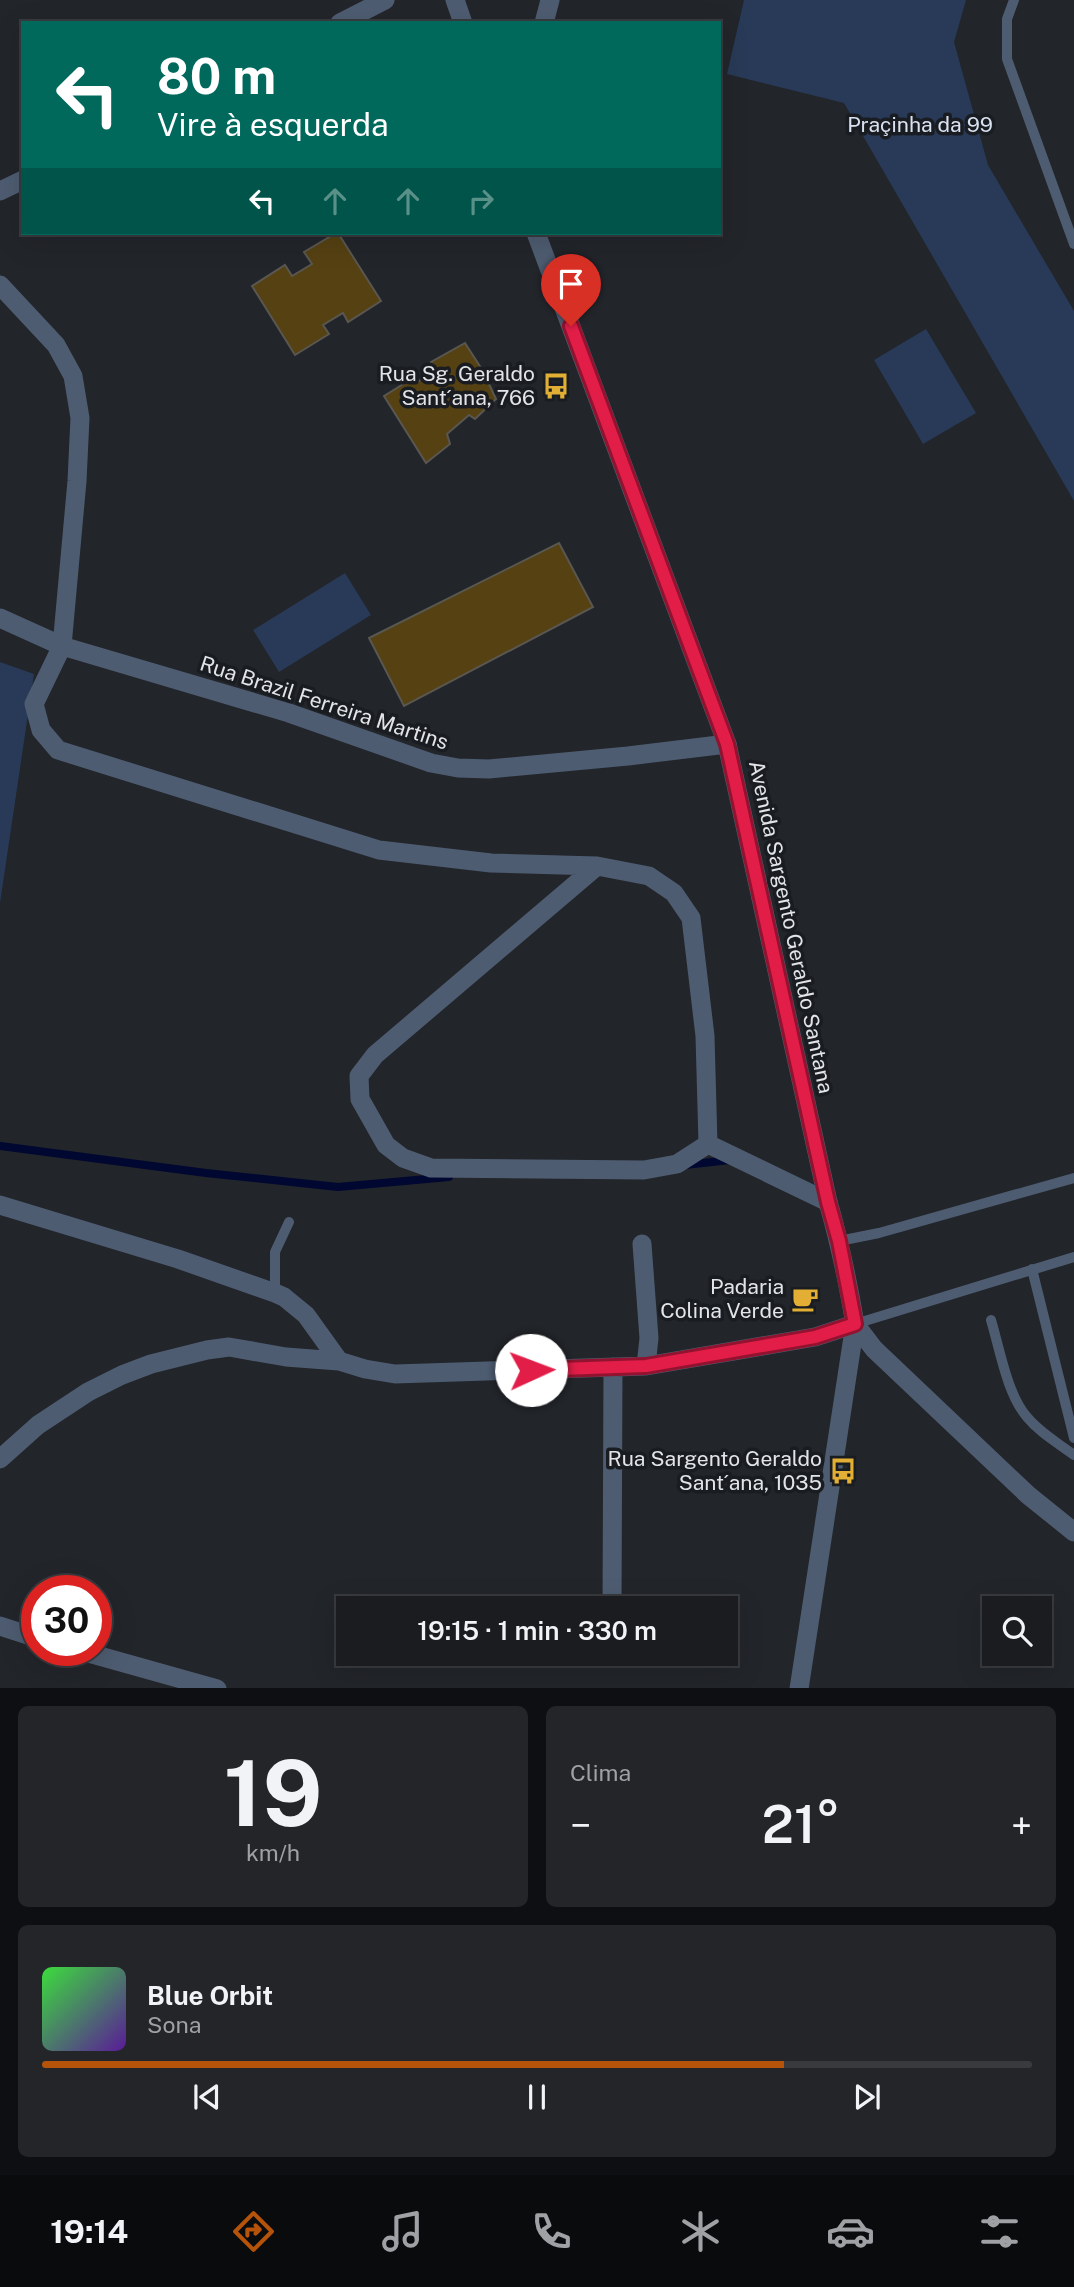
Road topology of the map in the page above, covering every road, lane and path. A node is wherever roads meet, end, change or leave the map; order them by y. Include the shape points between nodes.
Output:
1 (386, 0) edge
2 (456, 0) edge
3 (550, 0) edge
4 (1014, 0) edge
5 (344, 21) edge
6 (462, 21) edge
7 (545, 21) edge
8 (21, 181) edge
9 (0, 191) edge
10 (538, 235) edge
11 (1074, 244) edge
12 (0, 285) edge
13 (0, 618) edge
14 (62, 646) junction
15 (727, 744) junction
16 (597, 866) junction
17 (708, 1144) junction
18 (1074, 1178) edge
19 (828, 1202) junction
20 (0, 1205) edge
21 (289, 1222) dead end
22 (839, 1241) junction
23 (642, 1244) dead end
24 (1074, 1257) edge
25 (1032, 1269) junction
26 (275, 1293) junction
27 (991, 1320) dead end
28 (855, 1324) junction
29 (339, 1361) junction
30 (646, 1366) junction
31 (613, 1367) junction
32 (1074, 1438) edge
33 (1074, 1455) edge
34 (0, 1459) edge
35 (1074, 1532) edge
36 (612, 1596) edge
37 (0, 1626) edge
38 (21, 1633) edge
39 (112, 1660) edge
40 (213, 1688) edge
41 (799, 1688) edge

1 - 5 street
2 - 6 street
3 - 7 street
4 - 11 lane via 1007,19 1007,59
8 - 9 street
10 - 15 street, Avenida Sargento Geraldo Santana
12 - 14 street via 56,345 73,376 80,418
13 - 14 street, Rua Brazil Ferreira Martins
14 - 15 street, Rua Brazil Ferreira Martins via 458,768 489,769
14 - 16 street via 34,704 41,730 58,750 379,850 491,863
15 - 19 street, Avenida Sargento Geraldo Santana
16 - 17 street via 649,876 674,893 691,918 705,1036
16 - 17 street via 375,1055 359,1076 360,1099 386,1145 403,1158 431,1168 644,1170 677,1164
17 - 19 street
18 - 22 lane
19 - 22 street, Avenida Sargento Geraldo Santana
20 - 26 street
21 - 26 lane via 275,1252
22 - 28 street, Avenida Sargento Geraldo Santana
23 - 30 street via 649,1338
24 - 25 lane
25 - 28 lane
25 - 32 lane
26 - 29 street via 306,1315
27 - 33 lane via 1014,1397 1040,1431
28 - 30 street via 815,1337
28 - 35 street via 874,1349 1028,1495
28 - 41 street, Avenida Sargento Geraldo Santana
29 - 31 street via 395,1374
29 - 34 street via 229,1347 151,1364 88,1392 38,1425
30 - 31 street
31 - 36 street
37 - 38 street
39 - 40 street

